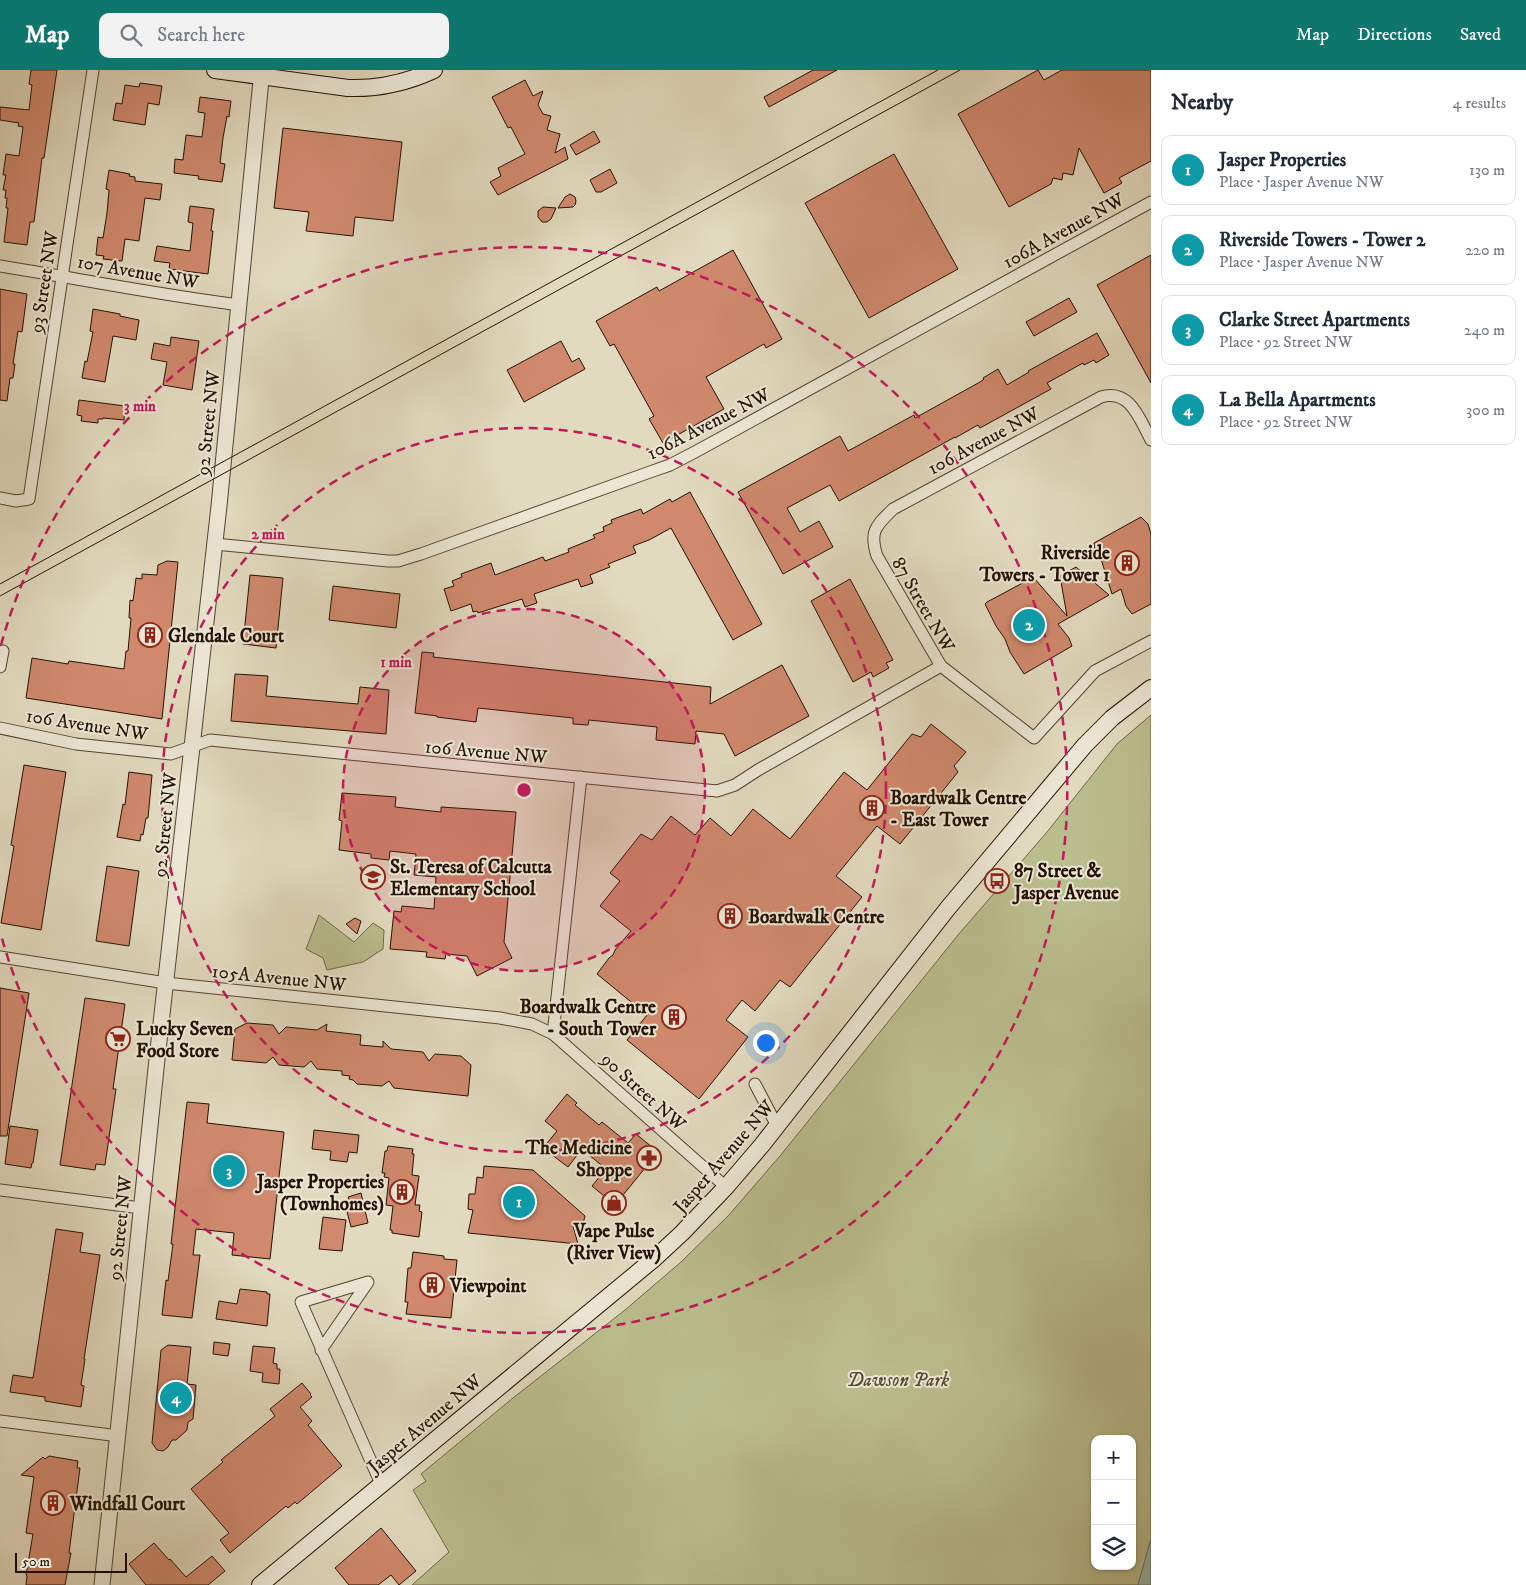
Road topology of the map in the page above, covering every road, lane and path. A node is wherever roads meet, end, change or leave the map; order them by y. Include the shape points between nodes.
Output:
1 (93, 70) edge
2 (215, 70) edge
3 (434, 70) edge
4 (262, 74) edge
5 (1151, 202) edge
6 (0, 266) edge
7 (62, 276) junction
8 (240, 305) junction
9 (1151, 440) edge
10 (0, 498) edge
11 (874, 532) joint
12 (215, 544) junction
13 (1151, 641) edge
14 (3, 651) dead end
15 (0, 666) edge
16 (941, 666) junction
17 (1151, 688) edge
18 (0, 728) edge
19 (193, 745) junction
20 (581, 777) junction
21 (0, 957) edge
22 (166, 982) junction
23 (553, 1034) junction
24 (755, 1084) dead end
25 (777, 1126) junction
26 (726, 1187) junction
27 (0, 1190) edge
28 (141, 1208) junction
29 (321, 1350) junction
30 (0, 1422) edge
31 (119, 1436) junction
32 (381, 1484) junction
33 (102, 1585) edge
34 (260, 1585) edge

1 - 7 street, 93 Street NW
2 - 4 main road
3 - 4 main road via 390,86 362,88
4 - 8 street, 92 Street NW
5 - 12 street, 106A Avenue NW via 695,452 650,472 398,560
6 - 7 street, 107 Avenue NW
7 - 8 street, 107 Avenue NW
7 - 10 street, 93 Street NW via 29,499
8 - 12 street, 92 Street NW
9 - 11 street, 106 Avenue NW via 1130,404 1109,394 894,509
11 - 16 street, 87 Street NW via 876,556
12 - 19 street, 92 Street NW
13 - 16 street, 87 Street NW via 1095,671 1034,738
14 - 15 street
16 - 20 street, 106 Avenue NW via 735,785 717,792
17 - 25 main road, Jasper Avenue NW via 1112,718 1085,746 948,908
18 - 19 street, 106 Avenue NW via 76,744 171,754
19 - 20 street, 106 Avenue NW via 210,740
19 - 22 street, 92 Street NW
20 - 23 street
21 - 22 street, 105A Avenue NW
22 - 23 street, 105A Avenue NW via 500,1018 532,1024
22 - 28 street, 92 Street NW
23 - 26 street, 90 Street NW
24 - 25 street
25 - 26 main road, Jasper Avenue NW
26 - 32 main road, Jasper Avenue NW via 655,1258
27 - 28 street
28 - 31 street, 92 Street NW
29 - 29 street via 341,1322 368,1282 301,1302
29 - 32 street
30 - 31 street
31 - 33 street, 92 Street NW
32 - 34 main road, Jasper Avenue NW

